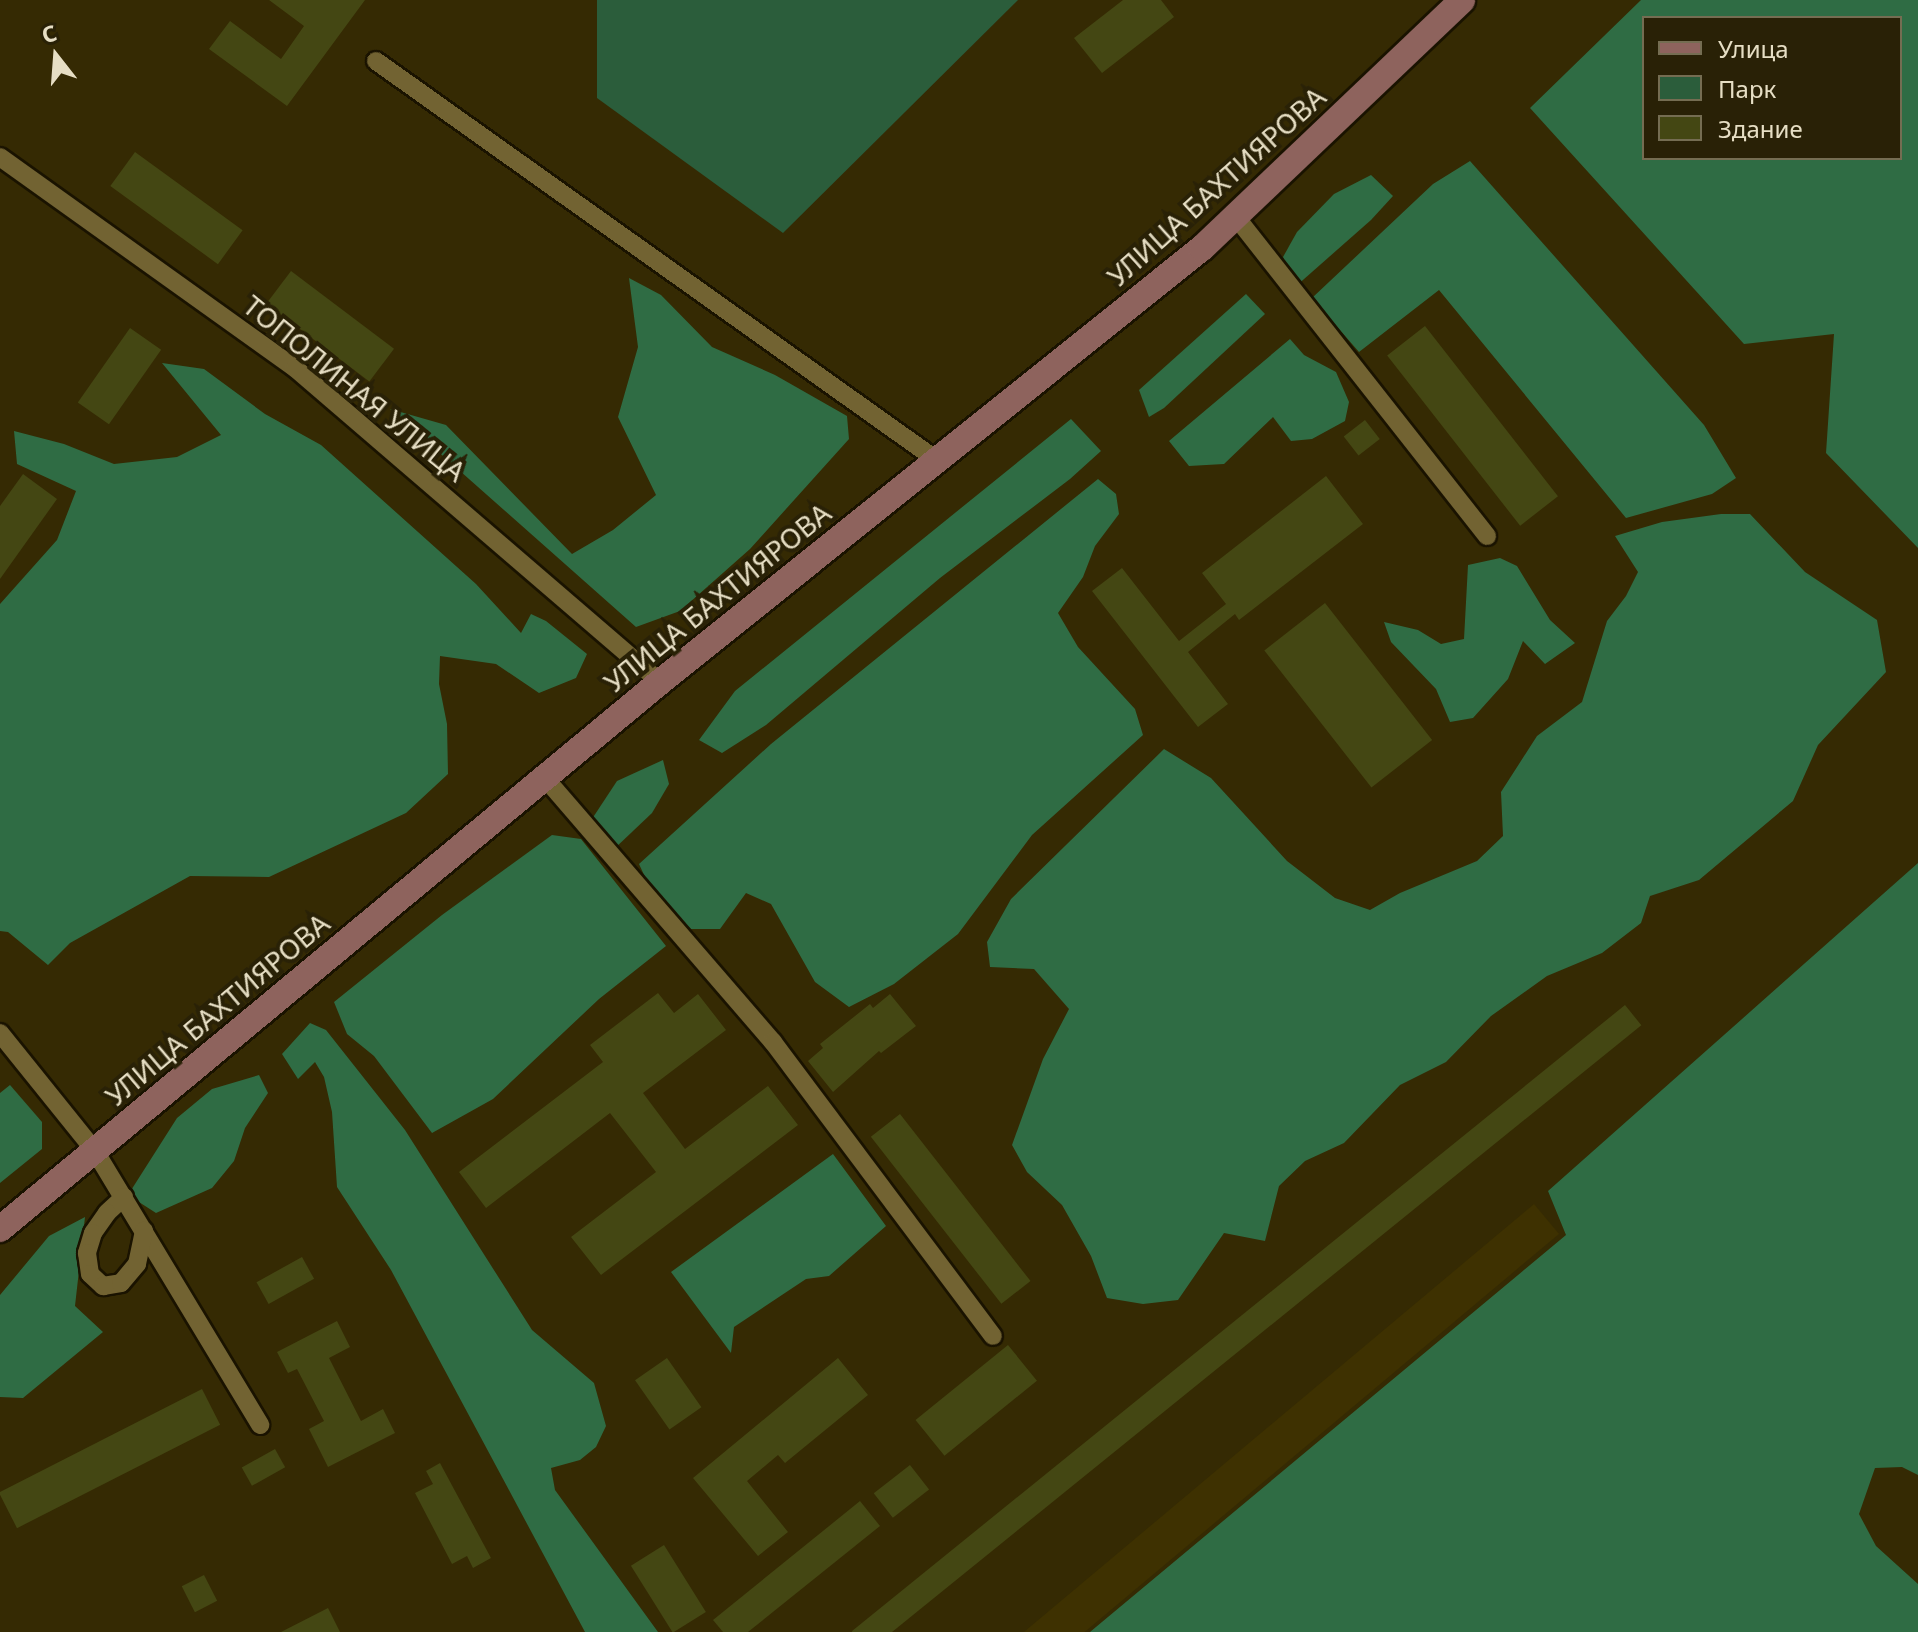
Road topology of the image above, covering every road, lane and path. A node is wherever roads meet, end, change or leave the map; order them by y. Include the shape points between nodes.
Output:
1 (1462, 0) edge
2 (376, 61) dead end
3 (0, 157) edge
4 (1236, 217) junction
5 (938, 461) junction
6 (1487, 536) dead end
7 (660, 682) junction
8 (545, 778) junction
9 (0, 1033) edge
10 (95, 1151) junction
11 (124, 1197) junction
12 (0, 1229) edge
13 (144, 1231) junction
14 (993, 1336) dead end
15 (260, 1425) dead end

1 - 4 main road, УЛИЦА БАХТИЯРОВА
2 - 5 street
3 - 7 street, ТОПОЛИНАЯ УЛИЦА via 295,368
4 - 5 main road, УЛИЦА БАХТИЯРОВА
4 - 6 street
5 - 7 main road, УЛИЦА БАХТИЯРОВА
7 - 8 main road, УЛИЦА БАХТИЯРОВА
8 - 10 main road, УЛИЦА БАХТИЯРОВА
8 - 14 street via 773,1042
9 - 10 street
10 - 11 street
10 - 12 main road, УЛИЦА БАХТИЯРОВА
11 - 13 street
11 - 13 street via 93,1233 87,1253 90,1274 103,1286 121,1283 137,1264
13 - 15 street

